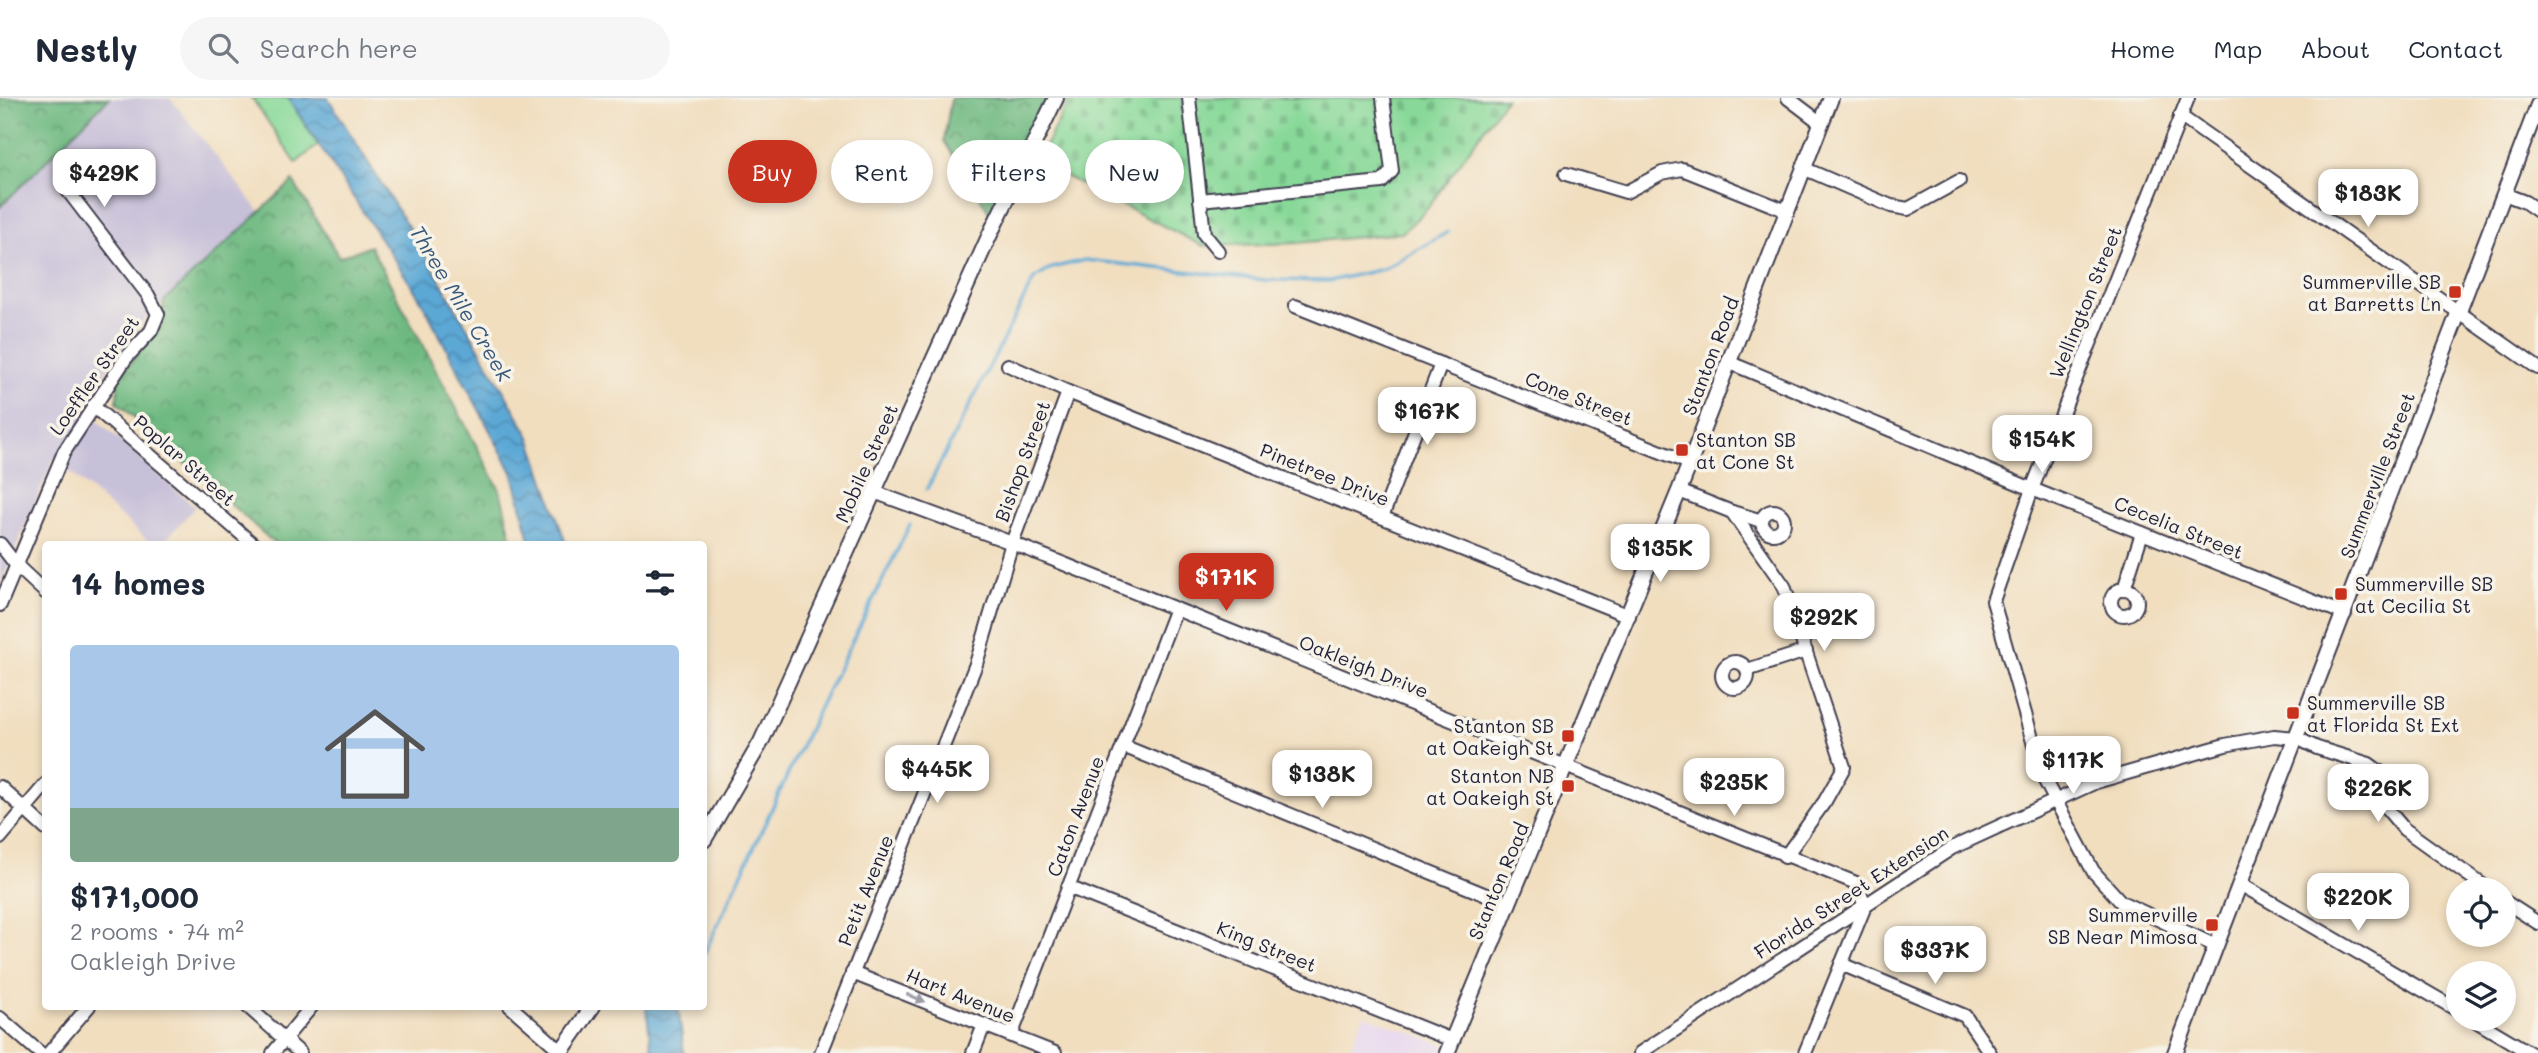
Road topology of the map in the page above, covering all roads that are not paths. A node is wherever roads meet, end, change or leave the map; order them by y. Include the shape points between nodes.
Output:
1 (1056, 98) edge
2 (1189, 98) edge
3 (1383, 98) edge
4 (1788, 98) edge
5 (1830, 98) edge
6 (2188, 98) edge
7 (2538, 105) edge
8 (2180, 116) junction
9 (1821, 122) junction
10 (1803, 168) junction
11 (1566, 174) dead end
12 (1959, 181) dead end
13 (65, 187) dead end
14 (2504, 194) junction
15 (1200, 200) junction
16 (1787, 211) junction
17 (2538, 211) edge
18 (1218, 251) dead end
19 (1295, 306) dead end
20 (2459, 315) junction
21 (1728, 362) junction
22 (1441, 364) junction
23 (1008, 365) dead end
24 (2538, 368) edge
25 (1068, 392) junction
26 (93, 406) junction
27 (1689, 463) junction
28 (2032, 489) junction
29 (1679, 491) junction
30 (874, 492) junction
31 (1732, 512) junction
32 (1382, 517) junction
33 (1762, 521) dead end
34 (2142, 533) junction
35 (247, 541) edge
36 (1012, 543) junction
37 (0, 544) edge
38 (17, 566) junction
39 (42, 589) edge
40 (2124, 589) dead end
41 (0, 605) edge
42 (1175, 611) junction
43 (2345, 614) junction
44 (1629, 616) junction
45 (1806, 650) junction
46 (1747, 670) dead end
47 (2297, 738) junction
48 (1123, 746) junction
49 (1566, 768) junction
50 (0, 788) edge
51 (42, 789) edge
52 (2056, 801) junction
53 (24, 810) junction
54 (42, 826) edge
55 (707, 835) edge
56 (0, 838) edge
57 (1786, 857) junction
58 (2471, 877) edge
59 (2241, 884) junction
60 (1068, 887) junction
61 (1508, 904) junction
62 (1865, 905) junction
63 (2516, 909) edge
64 (2538, 923) edge
65 (2216, 946) junction
66 (1841, 964) junction
67 (852, 973) junction
68 (2446, 1004) edge
69 (86, 1010) edge
70 (252, 1010) edge
71 (309, 1010) edge
72 (514, 1010) edge
73 (590, 1010) edge
74 (0, 1018) edge
75 (984, 1025) junction
76 (2493, 1031) edge
77 (1011, 1036) junction
78 (285, 1039) junction
79 (1449, 1047) edge
80 (560, 1052) edge
81 (40, 1053) edge
82 (48, 1053) edge
83 (273, 1053) edge
84 (300, 1053) edge
85 (821, 1053) edge
86 (973, 1053) edge
87 (1055, 1053) edge
88 (1640, 1053) edge
89 (1805, 1053) edge
90 (1990, 1053) edge
91 (2175, 1053) edge
92 (2530, 1053) edge

1 - 30 street, Mobile Street
2 - 15 street
3 - 15 street via 1392,171 1382,182
4 - 9 street
5 - 9 street, Stanton Road
6 - 8 street, Wellington Street
7 - 14 street, Summerville Street
8 - 20 street
8 - 28 street, Wellington Street
9 - 10 street, Stanton Road
10 - 12 street via 1908,209
10 - 16 street, Stanton Road
11 - 16 street via 1626,192 1662,173 1682,169
13 - 26 street, Loeffler Street via 158,314 152,331 125,358
14 - 17 street
14 - 20 street, Summerville Street
15 - 18 street via 1204,234
16 - 21 street, Stanton Road
19 - 22 street, Cone Street
20 - 24 street
20 - 43 street, Summerville Street
21 - 27 street, Stanton Road
21 - 28 street, Cecelia Street
22 - 27 street, Cone Street
22 - 32 street
23 - 25 street, Pinetree Drive
25 - 32 street, Pinetree Drive
25 - 36 street, Bishop Street
26 - 35 street, Poplar Street
26 - 38 street, Loeffler Street via 64,452
27 - 29 street, Stanton Road
28 - 34 street, Cecelia Street
28 - 52 street, Wellington Street via 1993,601 2043,777
29 - 31 street
29 - 44 street, Stanton Road
30 - 36 street, Oakleigh Drive
30 - 55 street, Mobile Street via 761,742
31 - 33 street
31 - 45 street via 1784,586
32 - 44 street, Pinetree Drive
34 - 40 street
34 - 43 street, Cecelia Street
36 - 42 street, Oakleigh Drive
36 - 67 street, Petit Avenue via 976,664
37 - 38 street
38 - 39 street
38 - 41 street, Loeffler Street
42 - 48 street, Caton Avenue
42 - 49 street, Oakleigh Drive
43 - 47 street, Summerville Street
44 - 49 street, Stanton Road
45 - 46 street
45 - 57 street via 1844,767
47 - 52 street, Florida Street Extension via 2274,736 2225,745 2096,782
47 - 58 street via 2369,764 2384,775 2388,810 2404,829
47 - 59 street, Summerville Street
48 - 60 street, Caton Avenue
48 - 61 street
49 - 57 street, Oakleigh Drive
49 - 61 street, Stanton Road
50 - 53 street
51 - 53 street
52 - 62 street, Florida Street Extension via 1952,848
52 - 65 street via 2094,871 2121,902
53 - 54 street
53 - 56 street
57 - 62 street, Oakleigh Drive via 1856,883
59 - 65 street, Summerville Street
59 - 68 street
60 - 77 street, Caton Avenue
60 - 79 street, King Street
61 - 79 street, Stanton Road
62 - 66 street
62 - 88 street, Florida Street Extension
63 - 64 street
65 - 91 street, Summerville Street
66 - 89 street
66 - 90 street via 1965,1017
67 -> 75 street, Hart Avenue
67 - 85 street, Petit Avenue
69 - 82 street
70 - 78 street
71 - 78 street
72 - 80 street
73 - 80 street
74 - 81 street
75 - 77 street, Hart Avenue
75 - 86 street
76 - 92 street
77 - 87 street, Hart Avenue
78 - 83 street
78 - 84 street

